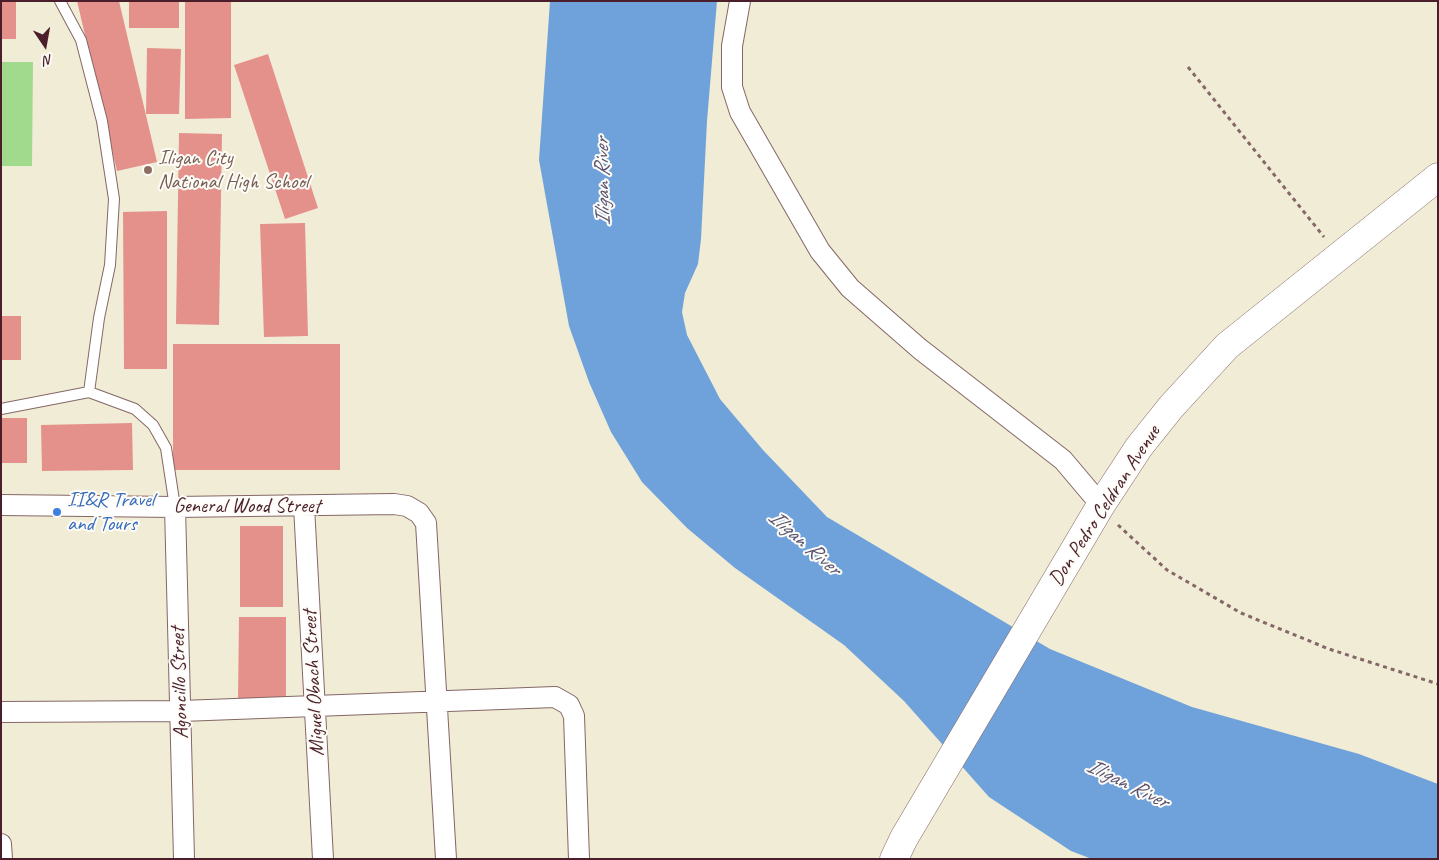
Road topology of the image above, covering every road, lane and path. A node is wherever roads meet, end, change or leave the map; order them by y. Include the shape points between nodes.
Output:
1 (60, 1) edge
2 (740, 1) edge
3 (1188, 67) dead end
4 (1438, 177) edge
5 (1339, 256) junction
6 (89, 392) junction
7 (1, 408) edge
8 (1, 505) edge
9 (1101, 505) junction
10 (304, 506) junction
11 (175, 507) junction
12 (1438, 684) edge
13 (437, 700) junction
14 (316, 707) junction
15 (181, 711) junction
16 (1, 712) edge
17 (1, 844) edge
18 (899, 848) edge
19 (2, 859) edge
20 (184, 859) edge
21 (323, 859) edge
22 (446, 859) edge
23 (579, 859) edge

1 - 6 lane via 81,40 102,121 114,199 110,266
2 - 9 street via 732,46 732,87 740,112 820,251 850,288 920,349 1062,460
3 - 5 path
4 - 5 main road, Don Pedro Celdran Avenue
5 - 9 main road, Don Pedro Celdran Avenue via 1227,346 1171,406
6 - 7 lane
6 - 11 lane via 135,409 153,425 166,448
8 - 11 street, General Wood Street
9 - 12 path via 1124,532 1167,570 1241,613 1329,649
9 - 18 main road, Don Pedro Celdran Avenue
10 - 11 street, General Wood Street
10 - 13 street, General Wood Street via 394,504 407,506 419,513 426,523
10 - 14 street, Miguel Obach Street
11 - 15 street, Agoncillo Street
13 - 14 street
13 - 22 street
13 - 23 street via 555,697 569,705 576,730
14 - 15 street
14 - 21 street, Miguel Obach Street
15 - 16 street
15 - 20 street, Agoncillo Street
17 - 19 street

